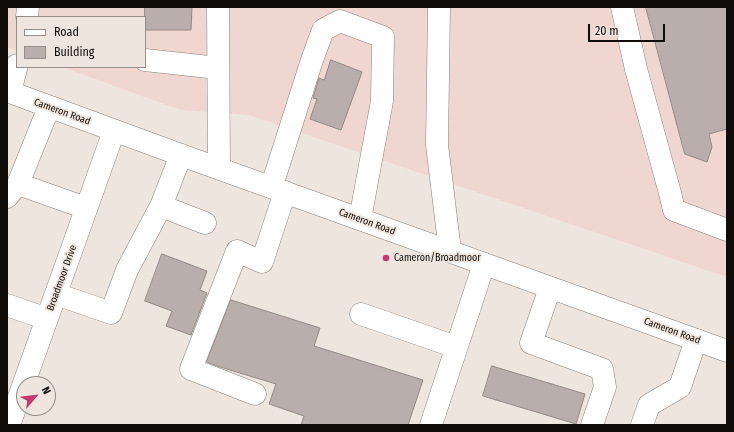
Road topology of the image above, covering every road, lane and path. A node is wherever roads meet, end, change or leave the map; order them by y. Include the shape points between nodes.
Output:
1 (218, 7) edge
2 (439, 7) edge
3 (622, 7) edge
4 (146, 60) edge
5 (16, 68) edge
6 (218, 68) junction
7 (8, 92) edge
8 (50, 107) junction
9 (114, 131) junction
10 (181, 155) junction
11 (219, 168) junction
12 (278, 189) junction
13 (12, 191) edge
14 (161, 206) junction
15 (86, 208) junction
16 (360, 219) junction
17 (205, 223) dead end
18 (727, 230) edge
19 (450, 251) junction
20 (484, 264) junction
21 (550, 288) junction
22 (56, 294) junction
23 (7, 304) edge
24 (361, 314) dead end
25 (47, 319) junction
26 (696, 340) junction
27 (456, 347) junction
28 (727, 351) edge
29 (255, 394) dead end
30 (9, 425) edge
31 (431, 425) edge
32 (592, 425) edge
33 (642, 425) edge

1 - 6 main road
2 - 19 main road via 437,145
3 - 18 main road via 674,210
4 - 6 main road
5 - 7 main road
6 - 11 main road
7 - 8 main road, Cameron Road
8 - 9 main road, Cameron Road
8 - 13 main road
9 - 10 main road, Cameron Road
9 - 15 main road, Broadmoor Drive
10 - 11 main road, Cameron Road
10 - 14 main road
11 - 12 main road, Cameron Road
12 - 16 main road, Cameron Road
12 - 16 main road via 274,179 309,67 323,30 340,21 383,37 382,101
12 - 29 main road via 262,262 237,251 191,369
13 - 15 main road
14 - 17 main road
14 - 22 main road via 127,270 111,313
15 - 22 main road, Broadmoor Drive
16 - 19 main road, Cameron Road
19 - 20 main road, Cameron Road
20 - 21 main road, Cameron Road
20 - 27 main road
21 - 26 main road, Cameron Road
21 - 32 main road via 531,343 602,369 605,387
22 - 25 main road, Broadmoor Drive
23 - 25 main road
24 - 27 main road
25 - 30 main road, Broadmoor Drive
26 - 28 main road, Cameron Road
26 - 33 main road via 680,387 649,405
27 - 31 main road

